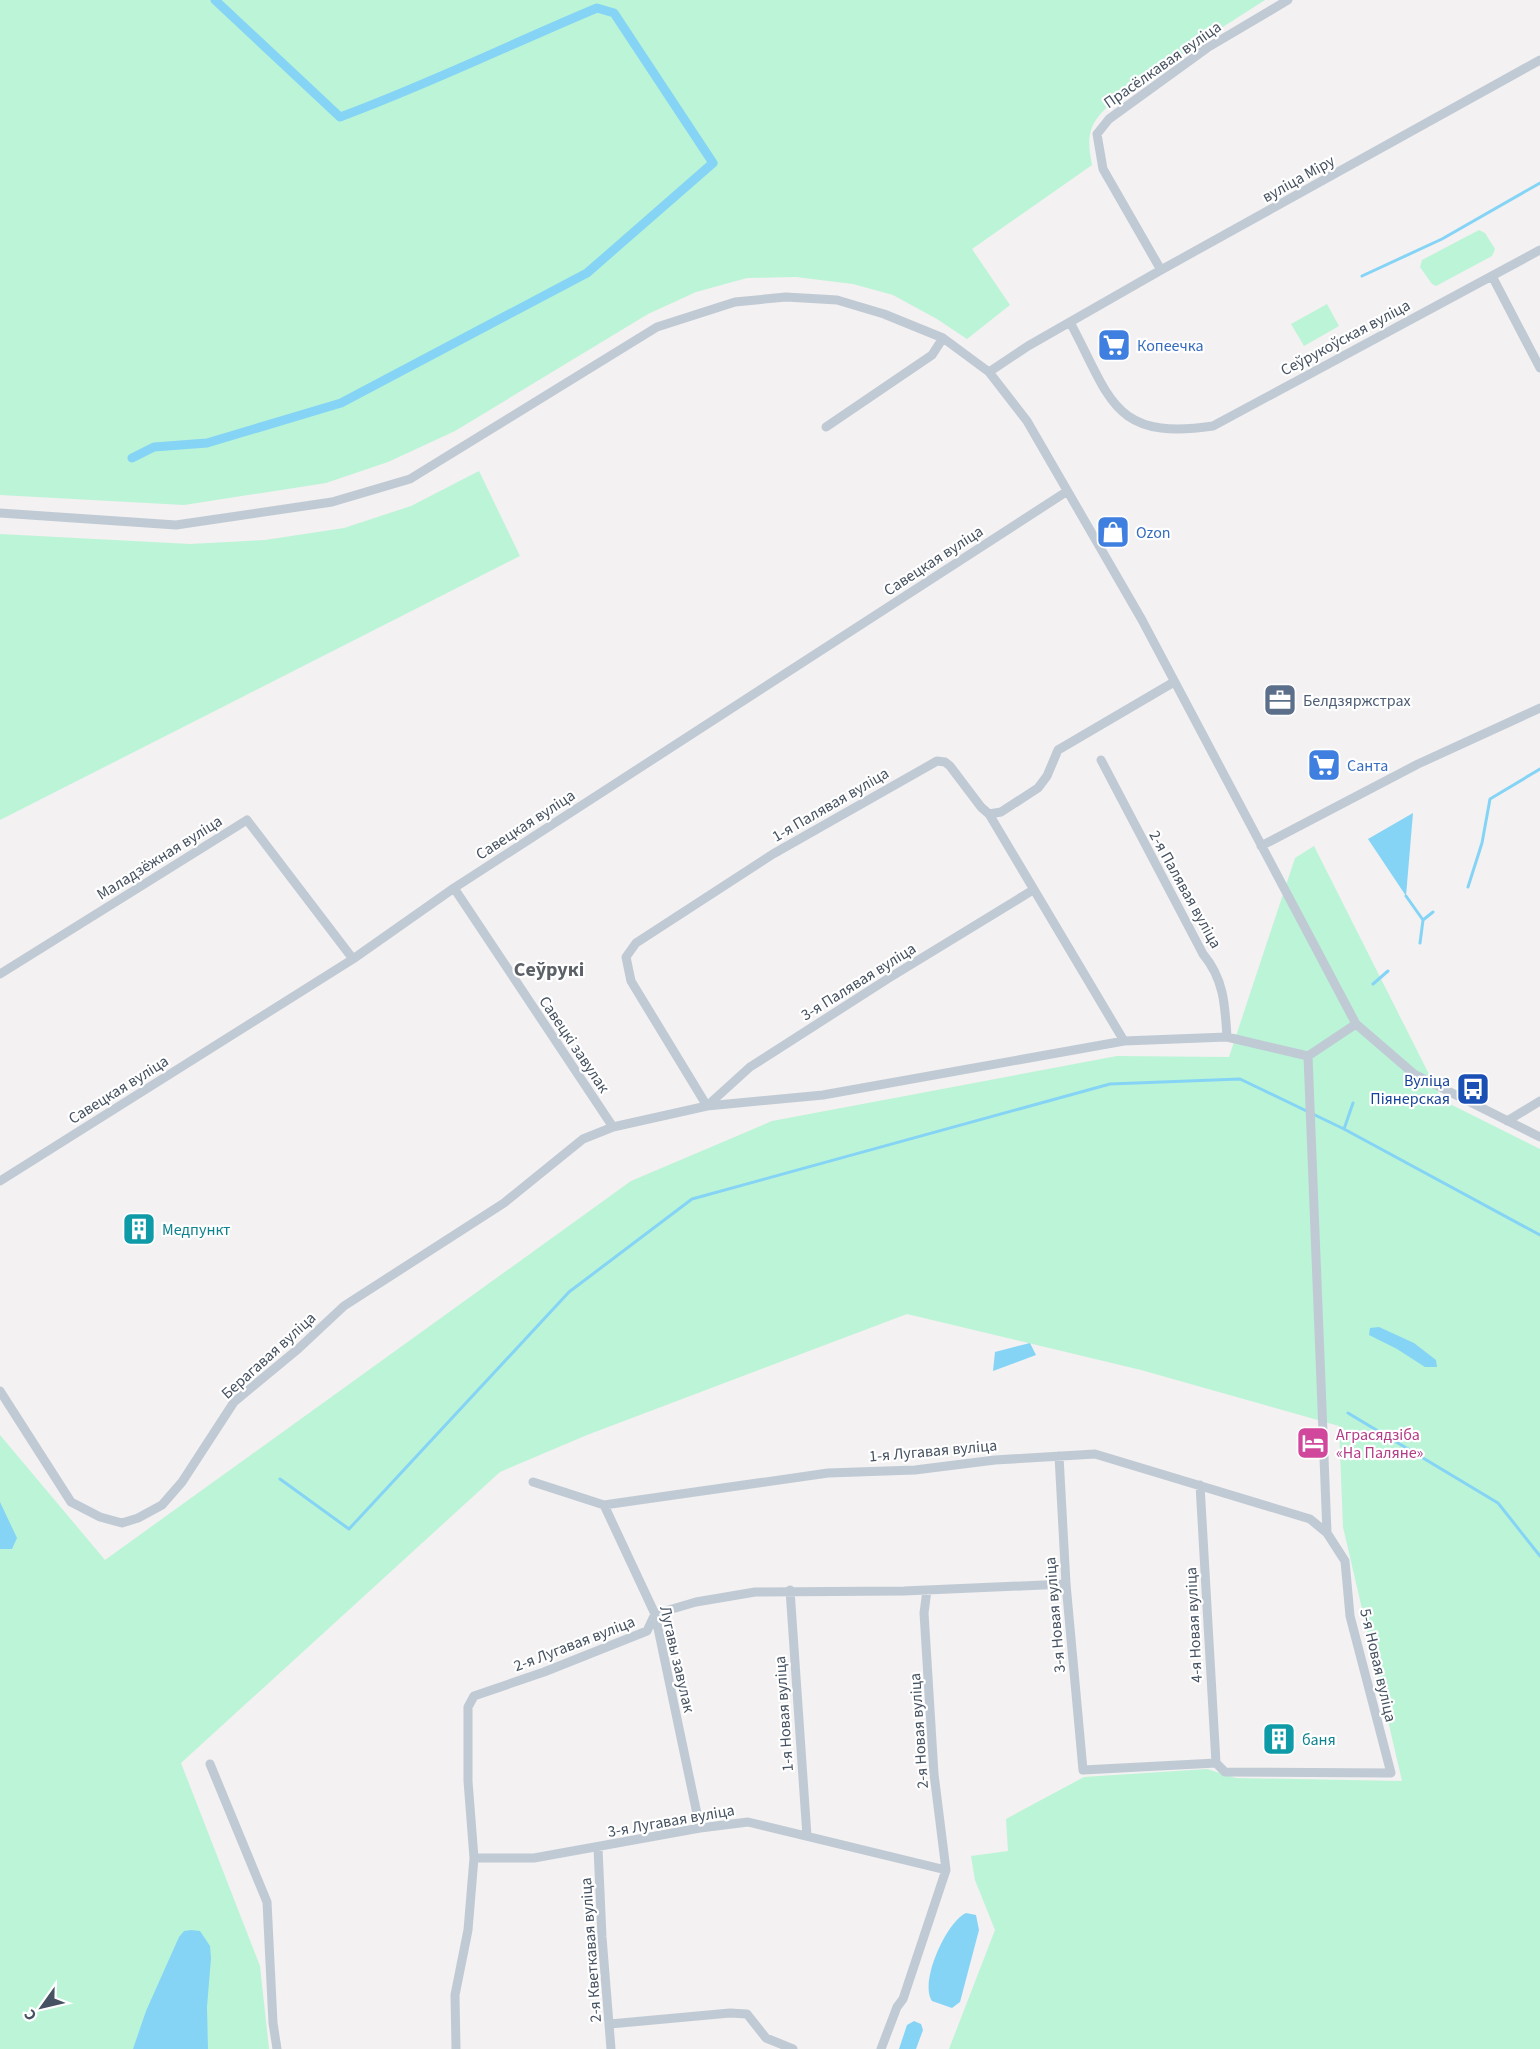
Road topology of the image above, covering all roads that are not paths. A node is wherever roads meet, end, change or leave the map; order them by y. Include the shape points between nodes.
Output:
1 (1288, 0) edge
2 (1540, 60) edge
3 (1540, 250) edge
4 (1161, 270) junction
5 (1492, 276) junction
6 (1071, 324) junction
7 (943, 338) junction
8 (1540, 368) edge
9 (988, 372) junction
10 (826, 427) dead end
11 (1066, 492) junction
12 (0, 513) edge
13 (1174, 682) junction
14 (1540, 708) edge
15 (1101, 760) dead end
16 (989, 814) junction
17 (1261, 846) junction
18 (454, 888) junction
19 (1032, 890) junction
20 (353, 959) junction
21 (0, 974) edge
22 (1356, 1024) junction
23 (1227, 1037) junction
24 (1124, 1041) junction
25 (1308, 1056) junction
26 (1540, 1101) edge
27 (707, 1106) junction
28 (1507, 1121) junction
29 (613, 1127) junction
30 (1540, 1137) edge
31 (0, 1181) edge
32 (0, 1391) edge
33 (1059, 1456) junction
34 (533, 1482) dead end
35 (1200, 1485) junction
36 (604, 1505) junction
37 (1327, 1533) junction
38 (1066, 1584) junction
39 (790, 1590) junction
40 (927, 1590) junction
41 (655, 1614) junction
42 (1216, 1763) junction
43 (210, 1764) dead end
44 (700, 1828) junction
45 (807, 1836) junction
46 (598, 1848) junction
47 (474, 1858) junction
48 (946, 1870) junction
49 (610, 2024) junction
50 (277, 2049) edge
51 (456, 2049) edge
52 (611, 2049) edge
53 (793, 2049) edge
54 (881, 2049) edge

1 - 4 street, Прасёлкавая вуліца via 1207,48 1109,119 1097,134 1102,169
2 - 4 street, вуліца Міру
3 - 5 street, Сеўрукоўская вуліца
4 - 6 street, вуліца Міру
5 - 6 street, Сеўрукоўская вуліца via 1213,426 1178,431 1151,428 1119,410 1096,377
5 - 8 street
6 - 9 street, вуліца Міру
7 - 9 street
7 - 10 street via 932,355
7 - 12 street via 837,300 786,297 735,302 657,327 410,479 332,502 176,525
9 - 11 street via 1027,421
11 - 13 street
11 - 18 street, Савецкая вуліца
13 - 16 street via 1058,750 1038,788 1001,812
13 - 17 street
14 - 17 street via 1418,764
15 - 23 street, 2-я Палявая вуліца via 1197,944 1213,966 1225,996
16 - 19 street
16 - 27 street, 1-я Палявая вуліца via 950,766 937,761 773,854 636,943 626,957 631,981
17 - 22 street
18 - 20 street, Савецкая вуліца
18 - 29 street, Савецкі завулак
19 - 24 street
19 - 27 street, 3-я Палявая вуліца via 750,1068
20 - 21 street, Маладзёжная вуліца via 247,820
20 - 31 street, Савецкая вуліца
22 - 25 street
22 - 28 street via 1414,1074
23 - 24 street, Берагавая вуліца
23 - 25 street, Берагавая вуліца
24 - 27 street, Берагавая вуліца via 823,1095
25 - 37 street
26 - 28 street
27 - 29 street, Берагавая вуліца
28 - 30 street
29 - 32 street, Берагавая вуліца via 583,1139 504,1203 344,1306 234,1402 182,1482 162,1505 138,1518 122,1523 71,1502
33 - 35 street, 1-я Лугавая вуліца via 1095,1454
33 - 36 street, 1-я Лугавая вуліца via 915,1470 828,1473
33 - 38 street, 3-я Новая вуліца
34 - 36 street, 1-я Лугавая вуліца
35 - 37 street, 1-я Лугавая вуліца via 1310,1519
35 - 42 street, 4-я Новая вуліца
36 - 41 street, Лугавы завулак
37 - 42 street, 5-я Новая вуліца via 1345,1561 1350,1616 1391,1773 1226,1772
38 - 40 street, 2-я Лугавая вуліца
38 - 42 street, 3-я Новая вуліца via 1083,1770
39 - 40 street, 2-я Лугавая вуліца
39 - 41 street, 2-я Лугавая вуліца via 696,1602
39 - 45 street, 1-я Новая вуліца
40 - 48 street, 2-я Новая вуліца via 924,1613 934,1774
41 - 44 street, Лугавы завулак
41 - 47 street, 2-я Лугавая вуліца via 647,1631 474,1696 468,1707 468,1781
43 - 50 street via 267,1902
44 - 45 street, 3-я Лугавая вуліца via 748,1822
44 - 46 street, 3-я Лугавая вуліца
45 - 48 street, 3-я Лугавая вуліца
46 - 47 street, 3-я Лугавая вуліца via 534,1858
46 - 49 street, 2-я Кветкавая вуліца
47 - 51 street, 2-я Лугавая вуліца via 468,1930 456,1995
48 - 54 street via 903,1999
49 - 52 street, 2-я Кветкавая вуліца
49 - 53 street via 747,2014 766,2038

